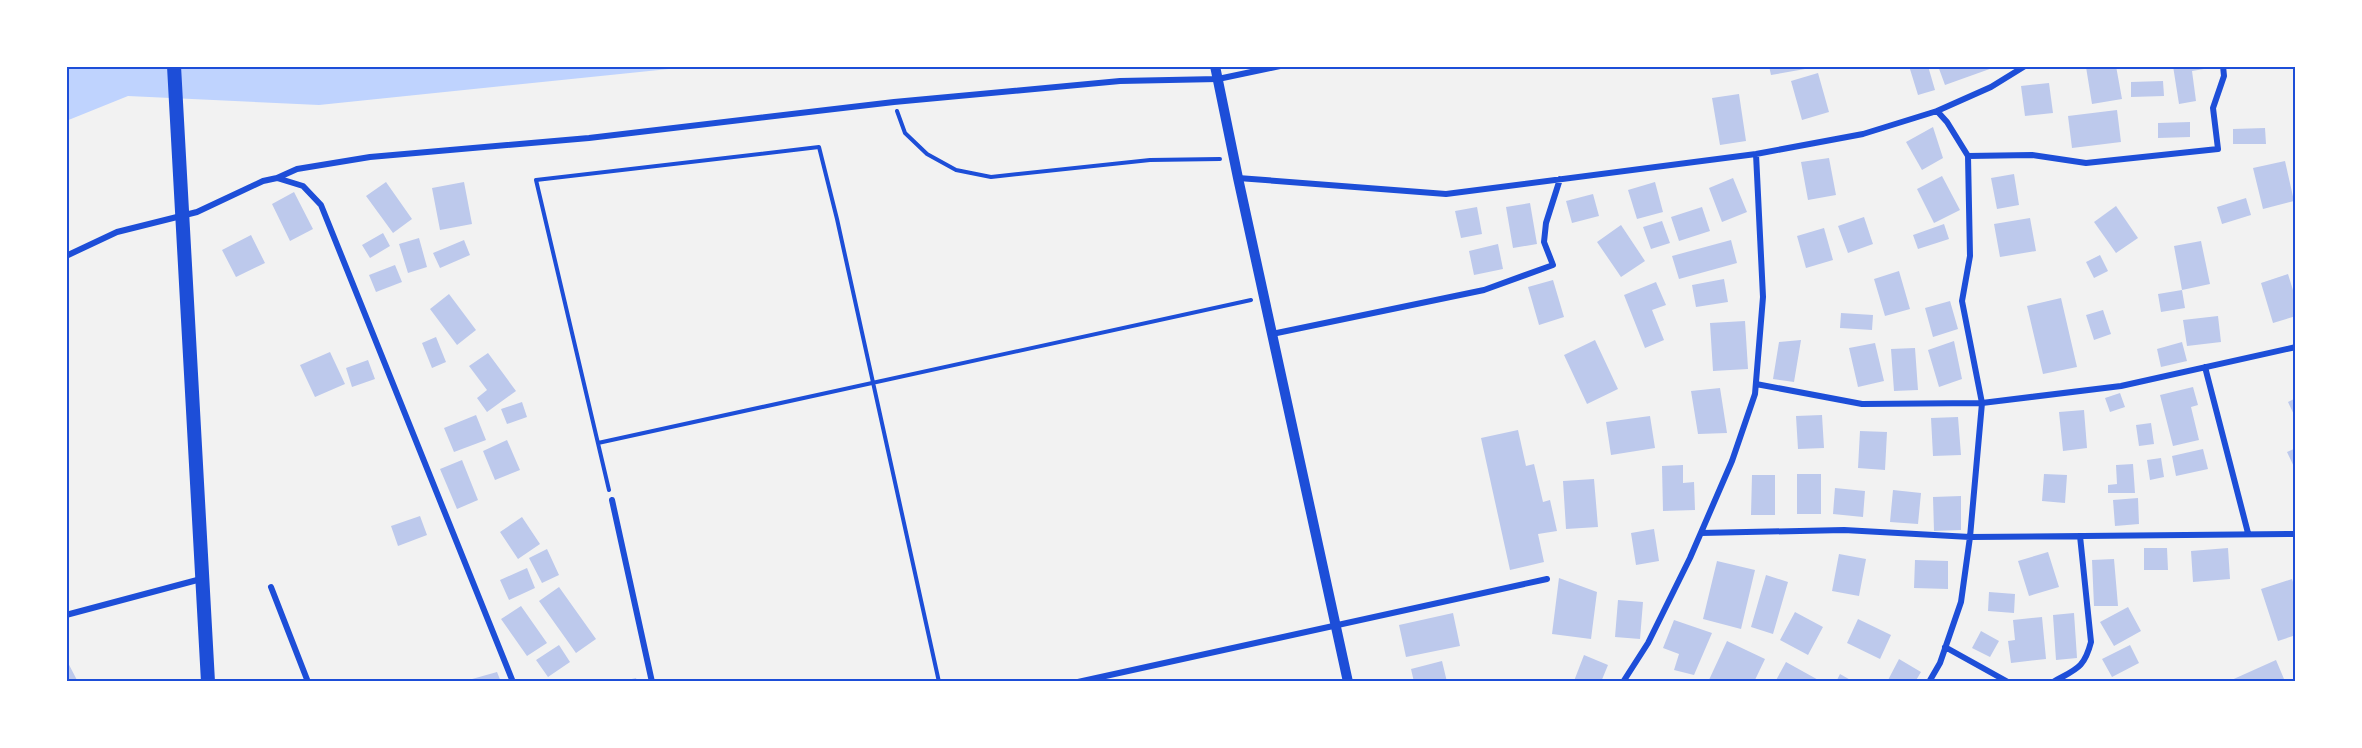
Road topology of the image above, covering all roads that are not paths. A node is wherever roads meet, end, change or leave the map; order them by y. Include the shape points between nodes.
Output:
1 (174, 66) edge
2 (1280, 66) edge
3 (2025, 66) edge
4 (2223, 66) edge
5 (1217, 72) edge
6 (1936, 111) junction
7 (1756, 154) junction
8 (1968, 156) junction
9 (278, 178) junction
10 (1238, 178) junction
11 (1560, 179) junction
12 (182, 214) junction
13 (66, 256) edge
14 (1272, 334) junction
15 (2296, 347) edge
16 (2205, 367) junction
17 (1756, 384) junction
18 (1982, 403) junction
19 (612, 500) road end
20 (1701, 533) junction
21 (2248, 533) junction
22 (2296, 534) edge
23 (2080, 536) junction
24 (1970, 537) junction
25 (201, 579) junction
26 (1547, 579) dead end
27 (271, 587) dead end
28 (66, 615) edge
29 (1336, 625) junction
30 (1945, 647) junction
31 (208, 682) edge
32 (308, 682) edge
33 (513, 682) edge
34 (652, 682) edge
35 (1078, 682) edge
36 (1348, 682) edge
37 (1623, 682) edge
38 (1929, 682) edge
39 (2008, 682) edge
40 (2053, 682) edge

1 - 12 highway
2 - 5 street
3 - 6 street
4 - 8 street via 2224,76 2213,108 2218,149 2086,163 2032,155
5 - 9 street via 370,157 297,169
5 - 10 street
6 - 7 street via 1863,134
6 - 8 street
7 - 11 street
7 - 17 street via 1763,297
8 - 18 street via 1970,256 1962,301
9 - 12 street via 263,181 197,212
9 - 33 street via 303,186 321,205
10 - 11 street via 1446,194
10 - 14 street
11 - 14 street via 1544,242 1553,265 1484,290
12 - 13 street via 117,232
12 - 25 highway
14 - 29 street
15 - 16 street
16 - 18 street via 2121,386
16 - 21 street
17 - 18 street via 1862,404
17 - 20 street via 1731,461
18 - 24 street
19 - 34 street
20 - 24 street via 1844,530
20 - 37 street via 1648,643
21 - 22 street
21 - 23 street
23 - 24 street
23 - 40 street via 2091,642 2080,667
24 - 30 street via 1961,602
25 - 28 street
25 - 31 highway
26 - 29 street
27 - 32 street
29 - 35 street
29 - 36 street
30 - 38 street
30 - 39 street

